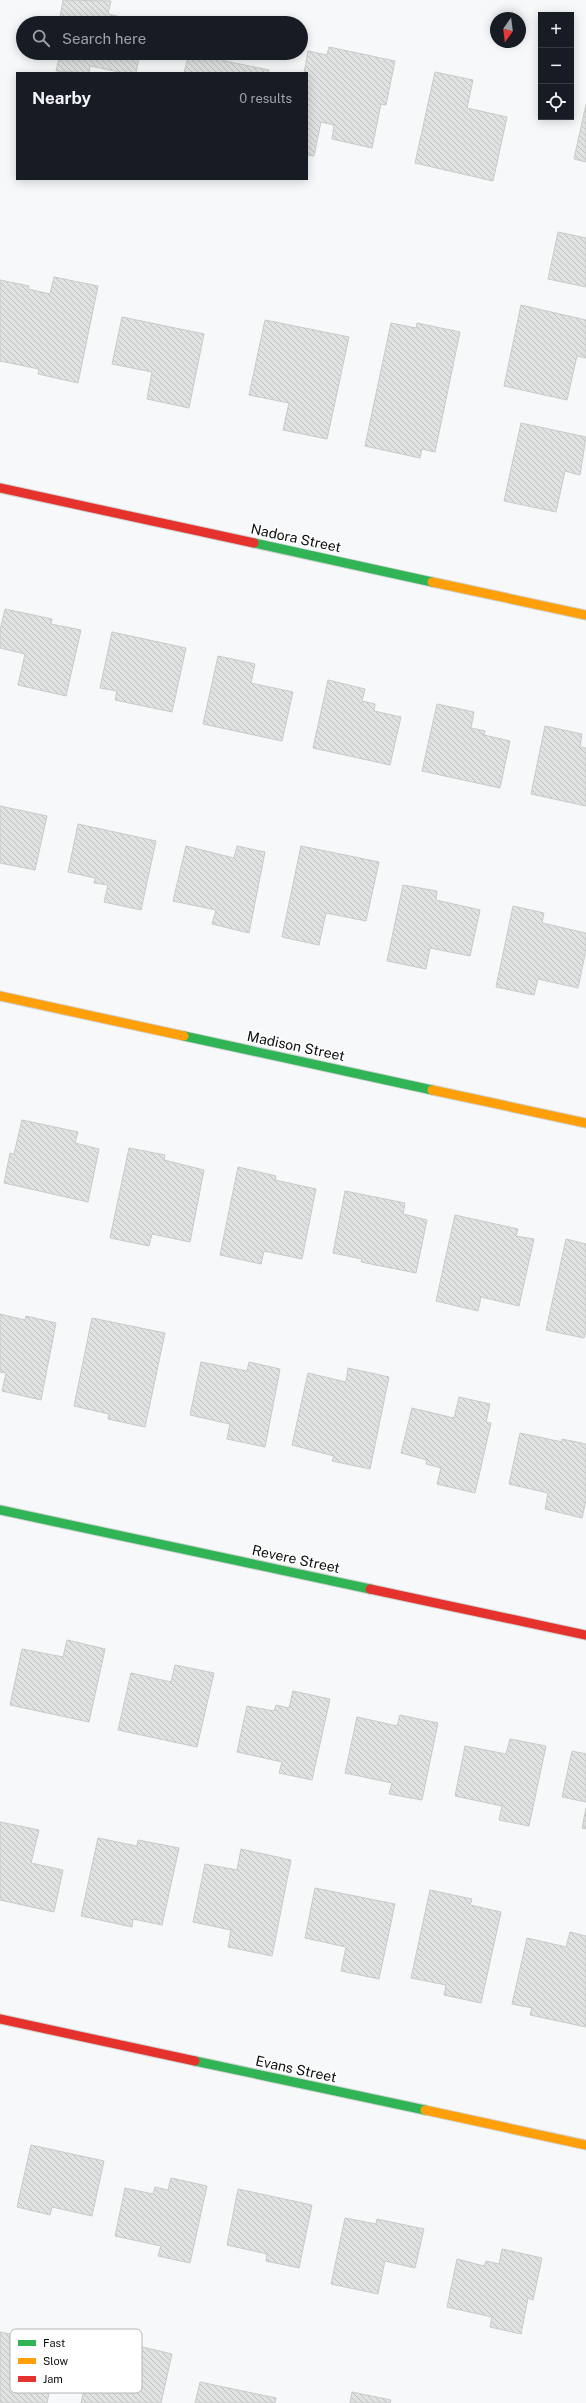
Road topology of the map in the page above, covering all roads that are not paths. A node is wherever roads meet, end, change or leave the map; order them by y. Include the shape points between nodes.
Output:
1 (0, 488) edge
2 (586, 616) edge
3 (0, 996) edge
4 (586, 1123) edge
5 (0, 1510) edge
6 (586, 1635) edge
7 (0, 2019) edge
8 (586, 2146) edge

1 - 2 street, Nadora Street
3 - 4 street, Madison Street
5 - 6 street, Revere Street
7 - 8 street, Evans Street

